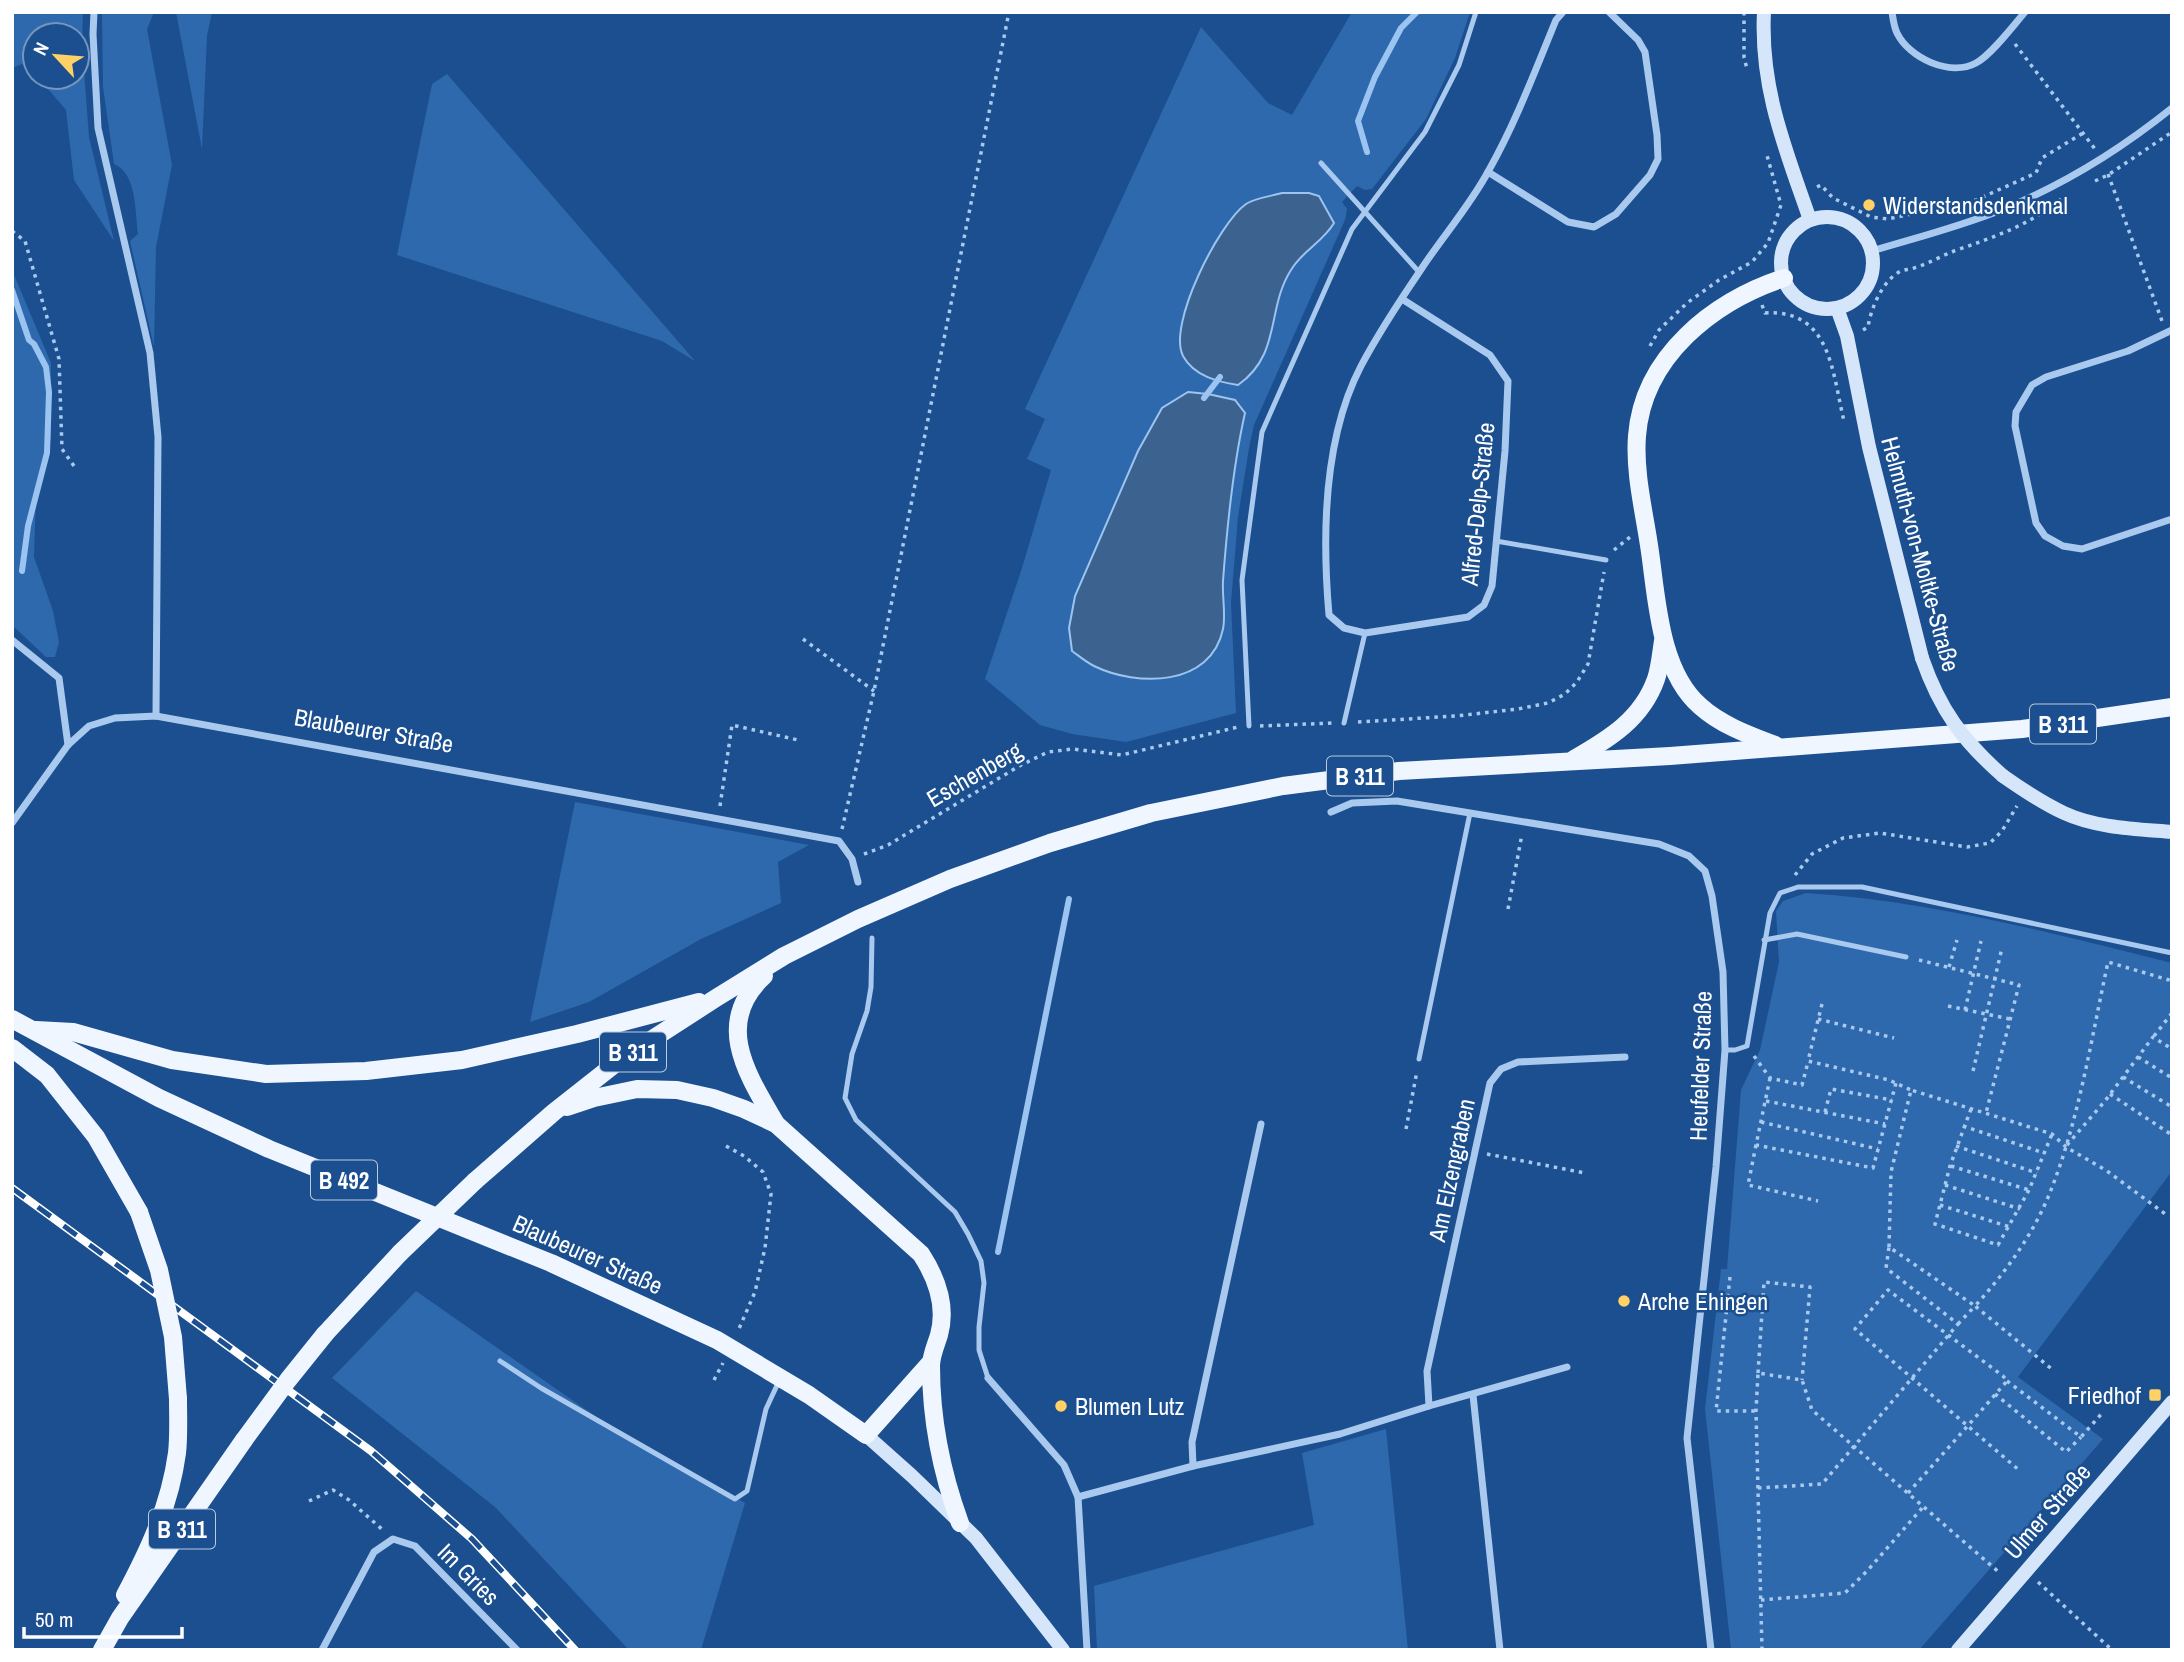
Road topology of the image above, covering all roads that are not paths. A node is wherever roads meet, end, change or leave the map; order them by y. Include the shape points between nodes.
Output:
1 (94, 12) edge
2 (1476, 12) edge
3 (1563, 12) edge
4 (1609, 12) edge
5 (1765, 12) edge
6 (1892, 12) edge
7 (2025, 12) edge
8 (2172, 108) edge
9 (1321, 163) dead end
10 (1488, 172) junction
11 (1364, 212) junction
12 (1810, 220) junction
13 (1872, 251) junction
14 (1419, 272) junction
15 (1784, 278) junction
16 (1402, 299) junction
17 (1837, 308) junction
18 (2169, 332) edge
19 (2172, 519) edge
20 (1496, 541) junction
21 (1606, 560) road end
22 (1365, 633) junction
23 (12, 640) edge
24 (1663, 640) junction
25 (2172, 707) edge
26 (156, 716) junction
27 (1344, 723) road end
28 (1249, 726) road end
29 (68, 745) junction
30 (1778, 746) junction
31 (1572, 761) junction
32 (1331, 812) dead end
33 (1470, 813) junction
34 (12, 823) edge
35 (2172, 832) edge
36 (858, 882) dead end
37 (872, 938) dead end
38 (1764, 940) junction
39 (2172, 953) edge
40 (784, 956) junction
41 (1906, 957) road end
42 (716, 998) junction
43 (12, 1019) edge
44 (30, 1029) junction
45 (12, 1048) edge
46 (1725, 1050) junction
47 (1625, 1057) dead end
48 (1419, 1059) road end
49 (554, 1112) junction
50 (776, 1124) junction
51 (1261, 1124) dead end
52 (500, 1361) dead end
53 (931, 1362) junction
54 (1567, 1367) dead end
55 (781, 1378) junction
56 (988, 1378) joint
57 (1473, 1395) junction
58 (2172, 1402) edge
59 (1429, 1406) junction
60 (866, 1435) junction
61 (1193, 1466) junction
62 (1078, 1497) junction
63 (960, 1523) junction
64 (120, 1618) junction
65 (102, 1650) edge
66 (322, 1650) edge
67 (517, 1650) edge
68 (1063, 1650) edge
69 (1087, 1650) edge
70 (1500, 1650) edge
71 (1711, 1650) edge
72 (1958, 1650) edge

1 - 26 street via 98,128 150,352 158,436
2 - 11 lane via 1459,65 1425,132
3 - 10 street
4 - 10 street via 1639,40 1645,52 1658,159 1650,174 1616,214 1594,227 1568,222
5 - 12 street via 1768,85
6 - 7 street via 1897,33 1909,50 1940,66 1960,67 1976,63
8 - 13 street via 2058,183 2001,210
9 - 11 lane
10 - 14 street
11 - 14 lane
11 - 28 lane via 1352,229 1262,432 1242,580
12 - 13 street via 1845,220 1861,231
12 - 15 street via 1786,244
13 - 17 street via 1873,270 1866,288
14 - 16 street
15 - 17 street via 1790,290 1811,306
15 - 24 main road via 1720,307 1684,337 1644,401 1637,436 1639,471
16 - 20 street, Alfred-Delp-Straße via 1490,355 1508,381
16 - 22 street via 1361,367 1340,422 1329,477 1325,561 1329,615 1344,628
17 - 35 street, Helmuth-von-Moltke-Straße, bridge via 1922,658 1951,720 2003,776 2067,815 2106,825
18 - 19 street via 2032,385 2016,412 2015,426 2036,523 2045,536 2082,549
20 - 21 lane
20 - 22 street, Alfred-Delp-Straße via 1492,586 1484,605 1468,617
22 - 27 lane
23 - 29 street via 59,678
24 - 30 main road via 1677,675 1699,706 1732,728
24 - 31 main road via 1656,679 1642,708 1615,735
25 - 30 main road, B 311 via 2022,729
26 - 29 street, Blaubeurer Straße via 115,718 89,726
26 - 36 street, Blaubeurer Straße via 839,841 852,859
29 - 34 street, Blaubeurer Straße
30 - 31 main road, B 311
31 - 40 main road, B 311 via 1399,771 1283,786 1151,813 950,879
32 - 33 street, Heufelder Straße via 1352,803 1397,802
33 - 46 street, Heufelder Straße via 1659,844 1689,856 1705,872 1712,896 1723,972
33 - 48 lane
37 - 56 lane via 867,1011 852,1054 845,1098 856,1119 955,1212 968,1234 981,1261 979,1350
38 - 39 lane via 1780,893 1798,887 1862,887
38 - 41 lane via 1797,934
38 - 46 lane via 1747,1046
40 - 42 main road, B 311
40 - 50 main road via 749,990 739,1013 737,1038 746,1068
42 - 44 main road via 463,1060 366,1071 266,1074 172,1059 73,1032
42 - 49 main road, B 311 via 620,1060
43 - 44 main road, Blaubeurer Straße / B 492
44 - 55 main road, Blaubeurer Straße / B 492 via 159,1098 269,1149 551,1263 730,1348
45 - 64 main road, bridge via 47,1075 96,1137 139,1212 159,1270 173,1337 177,1453 166,1505 151,1546 120,1603
46 - 71 street, Heufelder Straße via 1687,1438
47 - 59 street, Am Elzengraben via 1518,1062 1501,1069 1490,1083 1427,1371
49 - 50 main road via 637,1089 677,1090 713,1098
49 - 64 main road, B 311, bridge via 400,1253 326,1334 244,1440
50 - 53 main road via 921,1254 934,1274 941,1298 940,1331
51 - 61 street via 1192,1442
52 - 55 lane via 735,1499 747,1490 766,1409
53 - 60 main road
53 - 63 main road via 939,1459
54 - 57 street
55 - 60 main road, Blaubeurer Straße / B 492
56 - 62 street via 1064,1465
57 - 59 street
57 - 70 street
58 - 72 street, Ulmer Straße
59 - 61 street via 1340,1434
60 - 63 street, Blaubeurer Straße
61 - 62 street
62 - 69 street
63 - 68 street, Blaubeurer Straße
64 - 65 main road, B 311
66 - 67 street, Im Gries via 374,1552 393,1539 415,1546

